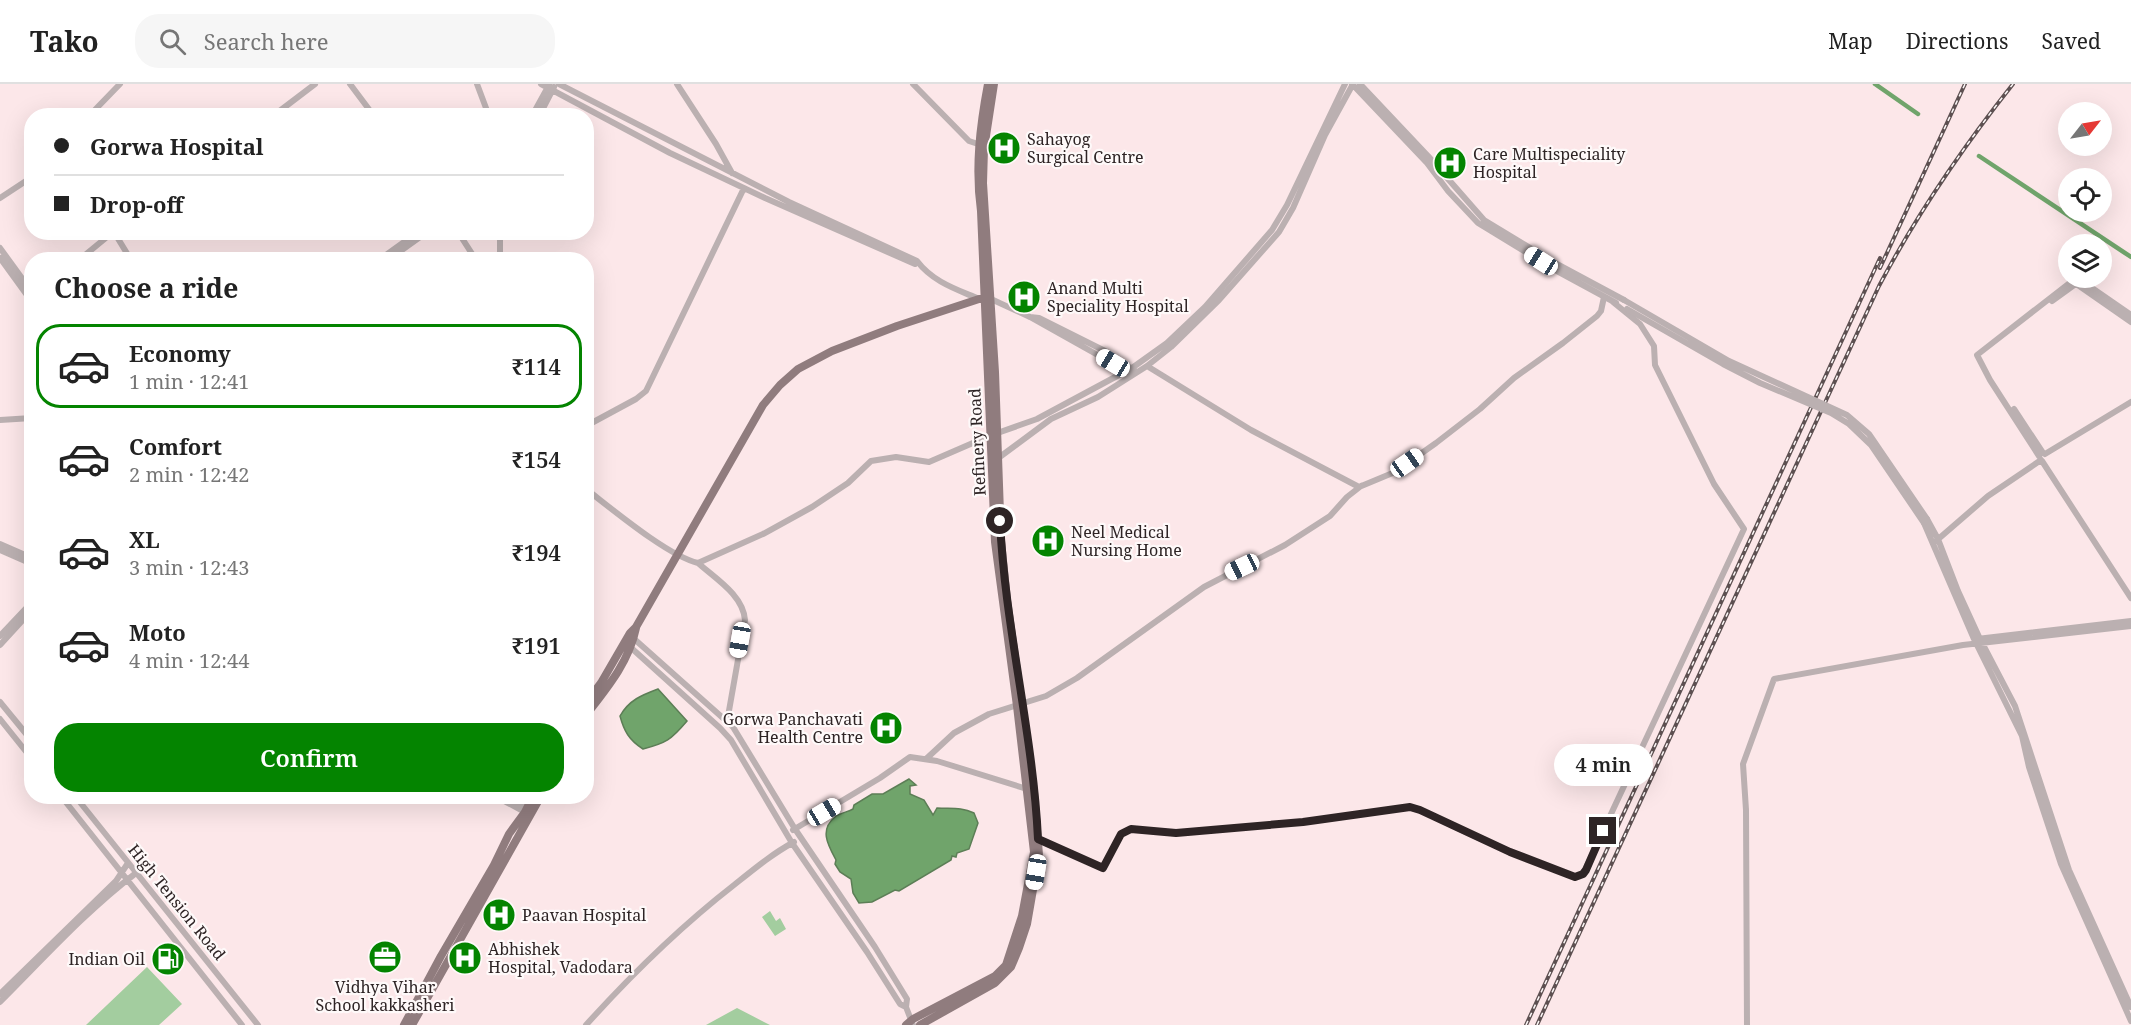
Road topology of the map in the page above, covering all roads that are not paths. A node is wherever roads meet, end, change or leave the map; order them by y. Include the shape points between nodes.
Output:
1 (120, 84) edge
2 (315, 84) edge
3 (350, 84) edge
4 (477, 84) edge
5 (541, 84) edge
6 (677, 84) edge
7 (913, 84) edge
8 (988, 84) edge
9 (994, 84) edge
10 (1345, 84) edge
11 (1353, 84) edge
12 (1360, 84) edge
13 (553, 86) edge
14 (97, 108) edge
15 (284, 108) edge
16 (368, 108) edge
17 (486, 108) edge
18 (538, 108) edge
19 (543, 108) edge
20 (590, 108) edge
21 (594, 110) edge
22 (625, 118) junction
23 (621, 126) junction
24 (982, 145) junction
25 (732, 174) junction
26 (24, 182) edge
27 (741, 187) junction
28 (0, 198) edge
29 (862, 238) junction
30 (103, 240) edge
31 (407, 240) edge
32 (416, 240) edge
33 (0, 248) edge
34 (88, 252) edge
35 (390, 252) edge
36 (399, 252) edge
37 (1254, 256) junction
38 (0, 258) edge
39 (24, 280) edge
40 (2066, 288) edge
41 (2086, 288) edge
42 (2089, 288) edge
43 (24, 291) edge
44 (1604, 297) junction
45 (985, 299) junction
46 (1612, 302) junction
47 (2131, 315) edge
48 (2131, 322) edge
49 (1147, 366) junction
50 (1132, 372) junction
51 (2131, 404) edge
52 (24, 418) edge
53 (0, 420) edge
54 (594, 422) edge
55 (993, 435) junction
56 (2042, 458) junction
57 (994, 460) junction
58 (1361, 486) junction
59 (594, 495) edge
60 (1926, 521) junction
61 (1936, 541) junction
62 (0, 544) edge
63 (0, 550) edge
64 (24, 554) edge
65 (679, 555) junction
66 (24, 560) edge
67 (698, 563) junction
68 (2131, 592) edge
69 (2131, 598) edge
70 (24, 610) edge
71 (24, 619) edge
72 (2131, 621) edge
73 (2131, 626) edge
74 (0, 636) edge
75 (629, 641) junction
76 (1978, 641) junction
77 (0, 645) edge
78 (594, 692) edge
79 (0, 702) edge
80 (594, 705) edge
81 (1020, 705) junction
82 (0, 719) edge
83 (727, 721) junction
84 (24, 731) edge
85 (725, 732) junction
86 (24, 749) edge
87 (926, 759) junction
88 (1027, 789) junction
89 (67, 804) edge
90 (81, 804) edge
91 (513, 804) edge
92 (517, 804) edge
93 (529, 804) edge
94 (536, 804) edge
95 (526, 810) junction
96 (795, 829) junction
97 (788, 833) junction
98 (1036, 838) junction
99 (801, 839) junction
100 (792, 843) junction
101 (128, 863) junction
102 (122, 873) junction
103 (136, 873) junction
104 (127, 880) junction
105 (0, 994) edge
106 (0, 1002) edge
107 (906, 1007) junction
108 (2131, 1007) edge
109 (2131, 1021) edge
110 (910, 1023) edge
111 (242, 1025) edge
112 (258, 1025) edge
113 (404, 1025) edge
114 (412, 1025) edge
115 (586, 1025) edge
116 (920, 1025) edge
117 (1747, 1025) edge

1 - 14 street
2 - 15 street
3 - 16 street
4 - 17 street
5 - 13 street
6 - 25 street
7 - 24 street via 971,143
8 - 24 main road, Refinery Road
9 - 24 main road, Refinery Road
10 - 37 street via 1287,206
11 - 37 street via 1293,208 1279,232
11 - 44 street via 1478,223
12 - 60 street, bridge via 1480,217 1729,361 1847,415 1869,434
13 - 18 street
13 - 19 street
13 - 20 street
13 - 22 street
21 - 23 street
22 - 23 street
22 - 25 street
23 - 27 street
24 - 45 main road, Refinery Road
25 - 27 street
25 - 29 street
26 - 28 street
27 - 29 street
27 - 54 street via 646,391
29 - 45 street via 921,267 936,280
30 - 34 street
31 - 35 street
32 - 36 street
33 - 39 street
37 - 49 street via 1208,311
37 - 50 street via 1167,343
38 - 43 street
40 - 56 street via 1982,357
41 - 48 street
42 - 47 street
44 - 46 street
44 - 58 street via 1597,316 1514,378 1480,409 1395,472
45 - 50 street via 1030,317
45 - 55 main road, Refinery Road
45 - 65 main road via 897,326 798,369 762,405
46 - 60 street, bridge via 1723,364 1849,424 1871,445
46 - 98 street via 1640,324 1653,344 1655,365 1714,484 1744,529 1583,874 1575,877 1510,852 1410,807 1303,822 1176,833 1131,829 1121,834 1103,868
49 - 50 street
49 - 58 street via 1251,430
50 - 55 street via 1037,419
50 - 57 street via 1100,396 1051,419
51 - 56 street
52 - 53 street
55 - 57 main road, Refinery Road
55 - 67 street via 929,462 896,457 871,461 848,483 812,507
56 - 61 street via 1975,506
56 - 68 street
56 - 69 street
57 - 81 main road, Refinery Road
58 - 81 street via 1327,518 1269,554 1215,580 1079,677 1046,696
59 - 65 street
60 - 61 street
61 - 76 street
62 - 64 street
63 - 66 street
65 - 67 street
65 - 75 main road
67 - 83 street via 734,594 744,609
70 - 74 street
71 - 77 street
72 - 76 street
73 - 76 street
75 - 78 main road
75 - 80 main road via 616,676
75 - 83 street
75 - 85 street
76 - 108 street via 2015,706 2068,868
76 - 109 street via 2022,736 2061,864
76 - 117 street via 1774,679 1743,764
79 - 84 street
81 - 87 street via 989,714 954,733
81 - 88 main road, Refinery Road
81 - 98 main road, Refinery Road
82 - 86 street
83 - 85 street
83 - 96 street
85 - 97 street
87 - 88 street
87 - 96 street via 910,757
88 - 98 main road, Refinery Road
89 - 102 street, High Tension Road
90 - 101 street, High Tension Road
91 - 95 street
92 - 95 street
93 - 95 main road
94 - 114 main road
95 - 113 main road
96 - 97 street
96 - 99 street
97 - 100 street
98 - 110 main road, Refinery Road via 1022,916 1006,965 995,976
98 - 116 main road, Refinery Road via 1039,855 1027,924 1011,967 995,983
99 - 100 street
99 - 107 street via 875,947 907,999
100 - 107 street via 900,1004
100 - 115 street via 772,854 693,918
101 - 102 street
101 - 103 street, High Tension Road
102 - 104 street, High Tension Road
102 - 105 street
103 - 104 street
103 - 112 street, High Tension Road
104 - 106 street via 67,933
104 - 111 street, High Tension Road
107 - 110 street

